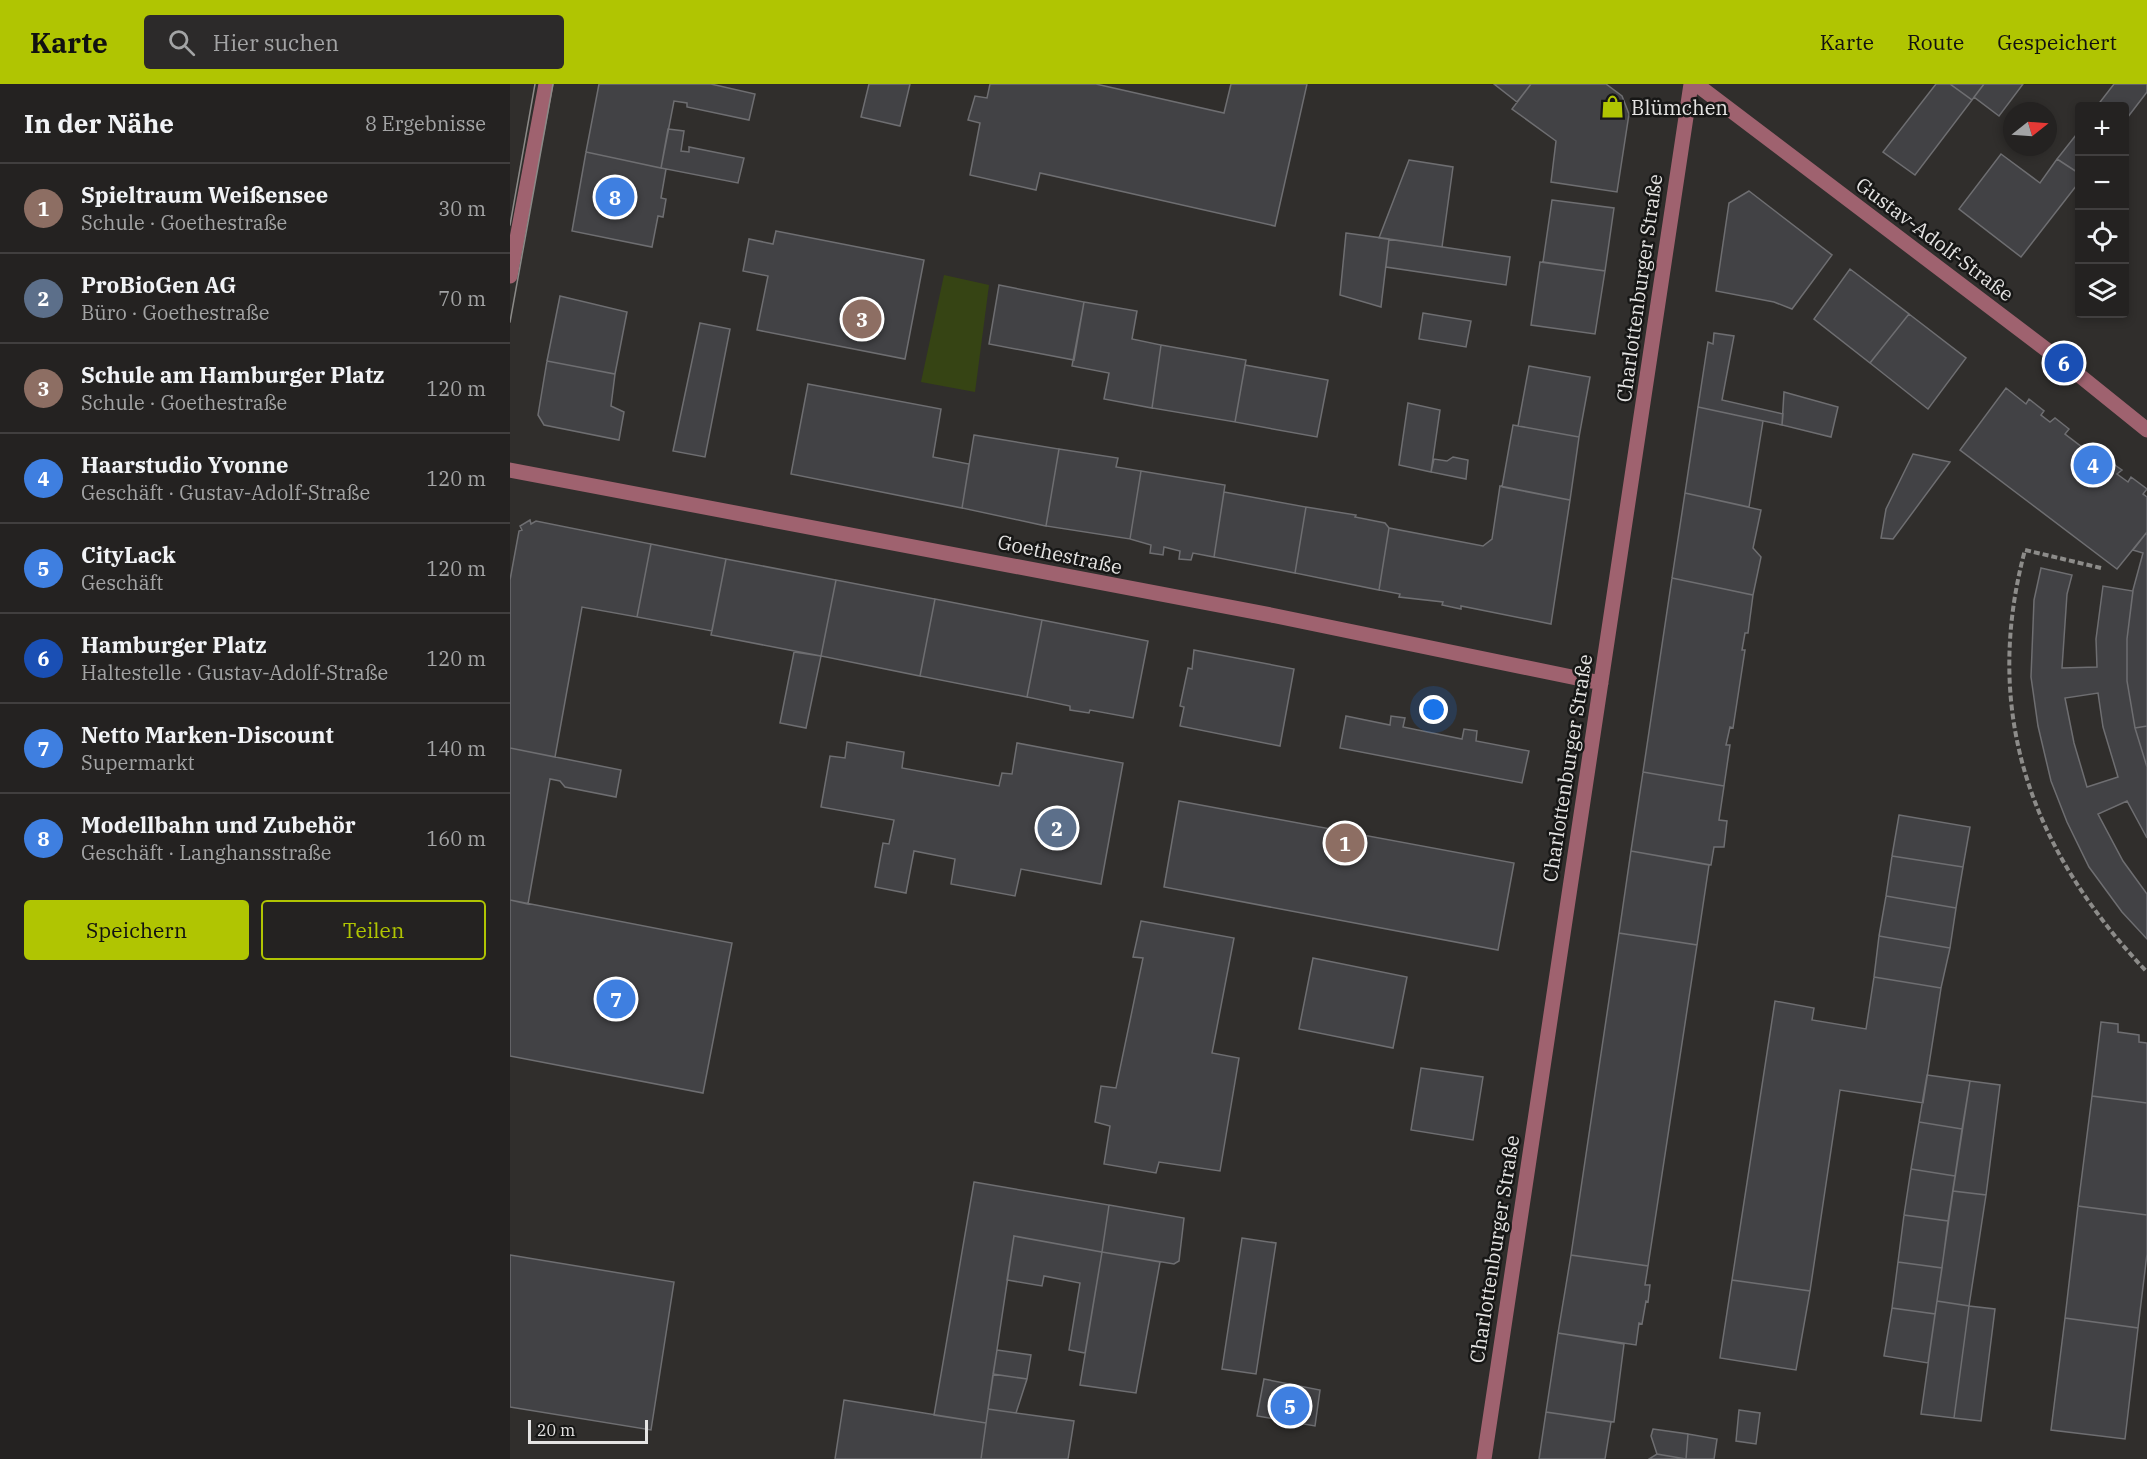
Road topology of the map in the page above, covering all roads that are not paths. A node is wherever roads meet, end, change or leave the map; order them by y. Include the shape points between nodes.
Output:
1 (546, 84) edge
2 (1691, 84) edge
3 (1696, 84) edge
4 (510, 276) edge
5 (2147, 430) edge
6 (510, 470) edge
7 (1601, 683) junction
8 (1484, 1459) edge

1 - 4 street
2 - 7 street, Charlottenburger Straße
3 - 5 street, Gustav-Adolf-Straße
6 - 7 street, Goethestraße via 1276,616
7 - 8 street, Charlottenburger Straße

